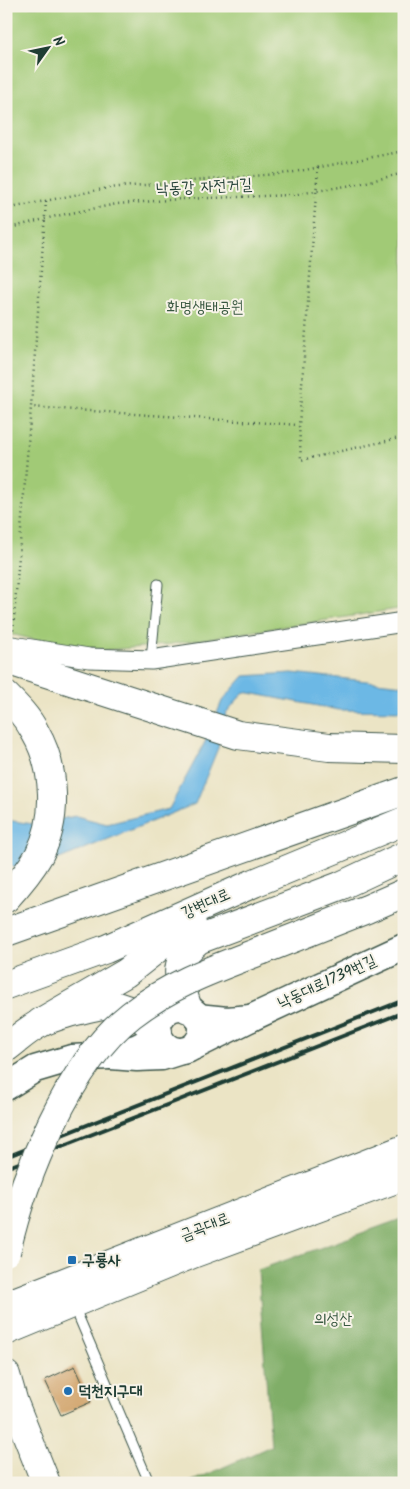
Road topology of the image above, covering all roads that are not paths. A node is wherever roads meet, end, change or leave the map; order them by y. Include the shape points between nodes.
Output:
1 (158, 584) dead end
2 (404, 622) edge
3 (8, 650) edge
4 (151, 660) junction
5 (6, 696) edge
6 (404, 749) edge
7 (404, 791) edge
8 (404, 820) edge
9 (404, 856) edge
10 (254, 883) junction
11 (404, 893) edge
12 (9, 895) edge
13 (6, 932) edge
14 (404, 947) edge
15 (6, 985) edge
16 (193, 1013) junction
17 (251, 1018) junction
18 (41, 1022) junction
19 (159, 1034) junction
20 (6, 1048) edge
21 (188, 1048) junction
22 (111, 1056) junction
23 (6, 1087) edge
24 (404, 1149) edge
25 (404, 1176) edge
26 (6, 1252) edge
27 (69, 1293) junction
28 (6, 1305) edge
29 (6, 1331) edge
30 (6, 1375) edge
31 (6, 1430) edge
32 (149, 1482) edge
33 (29, 1483) edge
34 (46, 1483) edge

1 - 4 lane
2 - 4 street
3 - 4 street
3 - 6 main road via 238,735 329,747
5 - 12 main road via 36,733 44,752 52,801 49,826 39,854
7 - 13 main road
8 - 10 main road, 강변대로
9 - 16 main road via 340,886 198,940 180,961 179,978
10 - 15 main road, 강변대로 via 106,949
10 - 18 main road via 168,940 126,973
11 - 26 main road, bridge via 179,984 130,1016 102,1044 75,1081 53,1120 22,1195
14 - 17 street, 낙동대로1739번길
16 - 17 street via 227,1020
16 - 19 street via 179,1008 167,1012 159,1022
16 - 21 street via 202,1026 202,1033 199,1040
17 - 21 street, 낙동대로1739번길
18 - 19 main road via 110,1004 146,1021
18 - 20 main road
19 - 21 street via 167,1047 174,1050
19 - 22 street via 138,1047
21 - 22 street, 낙동대로1739번길 via 162,1057
22 - 23 street via 63,1060 35,1069
24 - 27 main road, 금곡대로
25 - 27 main road, 금곡대로 via 195,1253
27 - 28 main road, 금곡대로
27 - 29 main road, 금곡대로
27 - 32 lane
30 - 34 main road
31 - 33 main road

